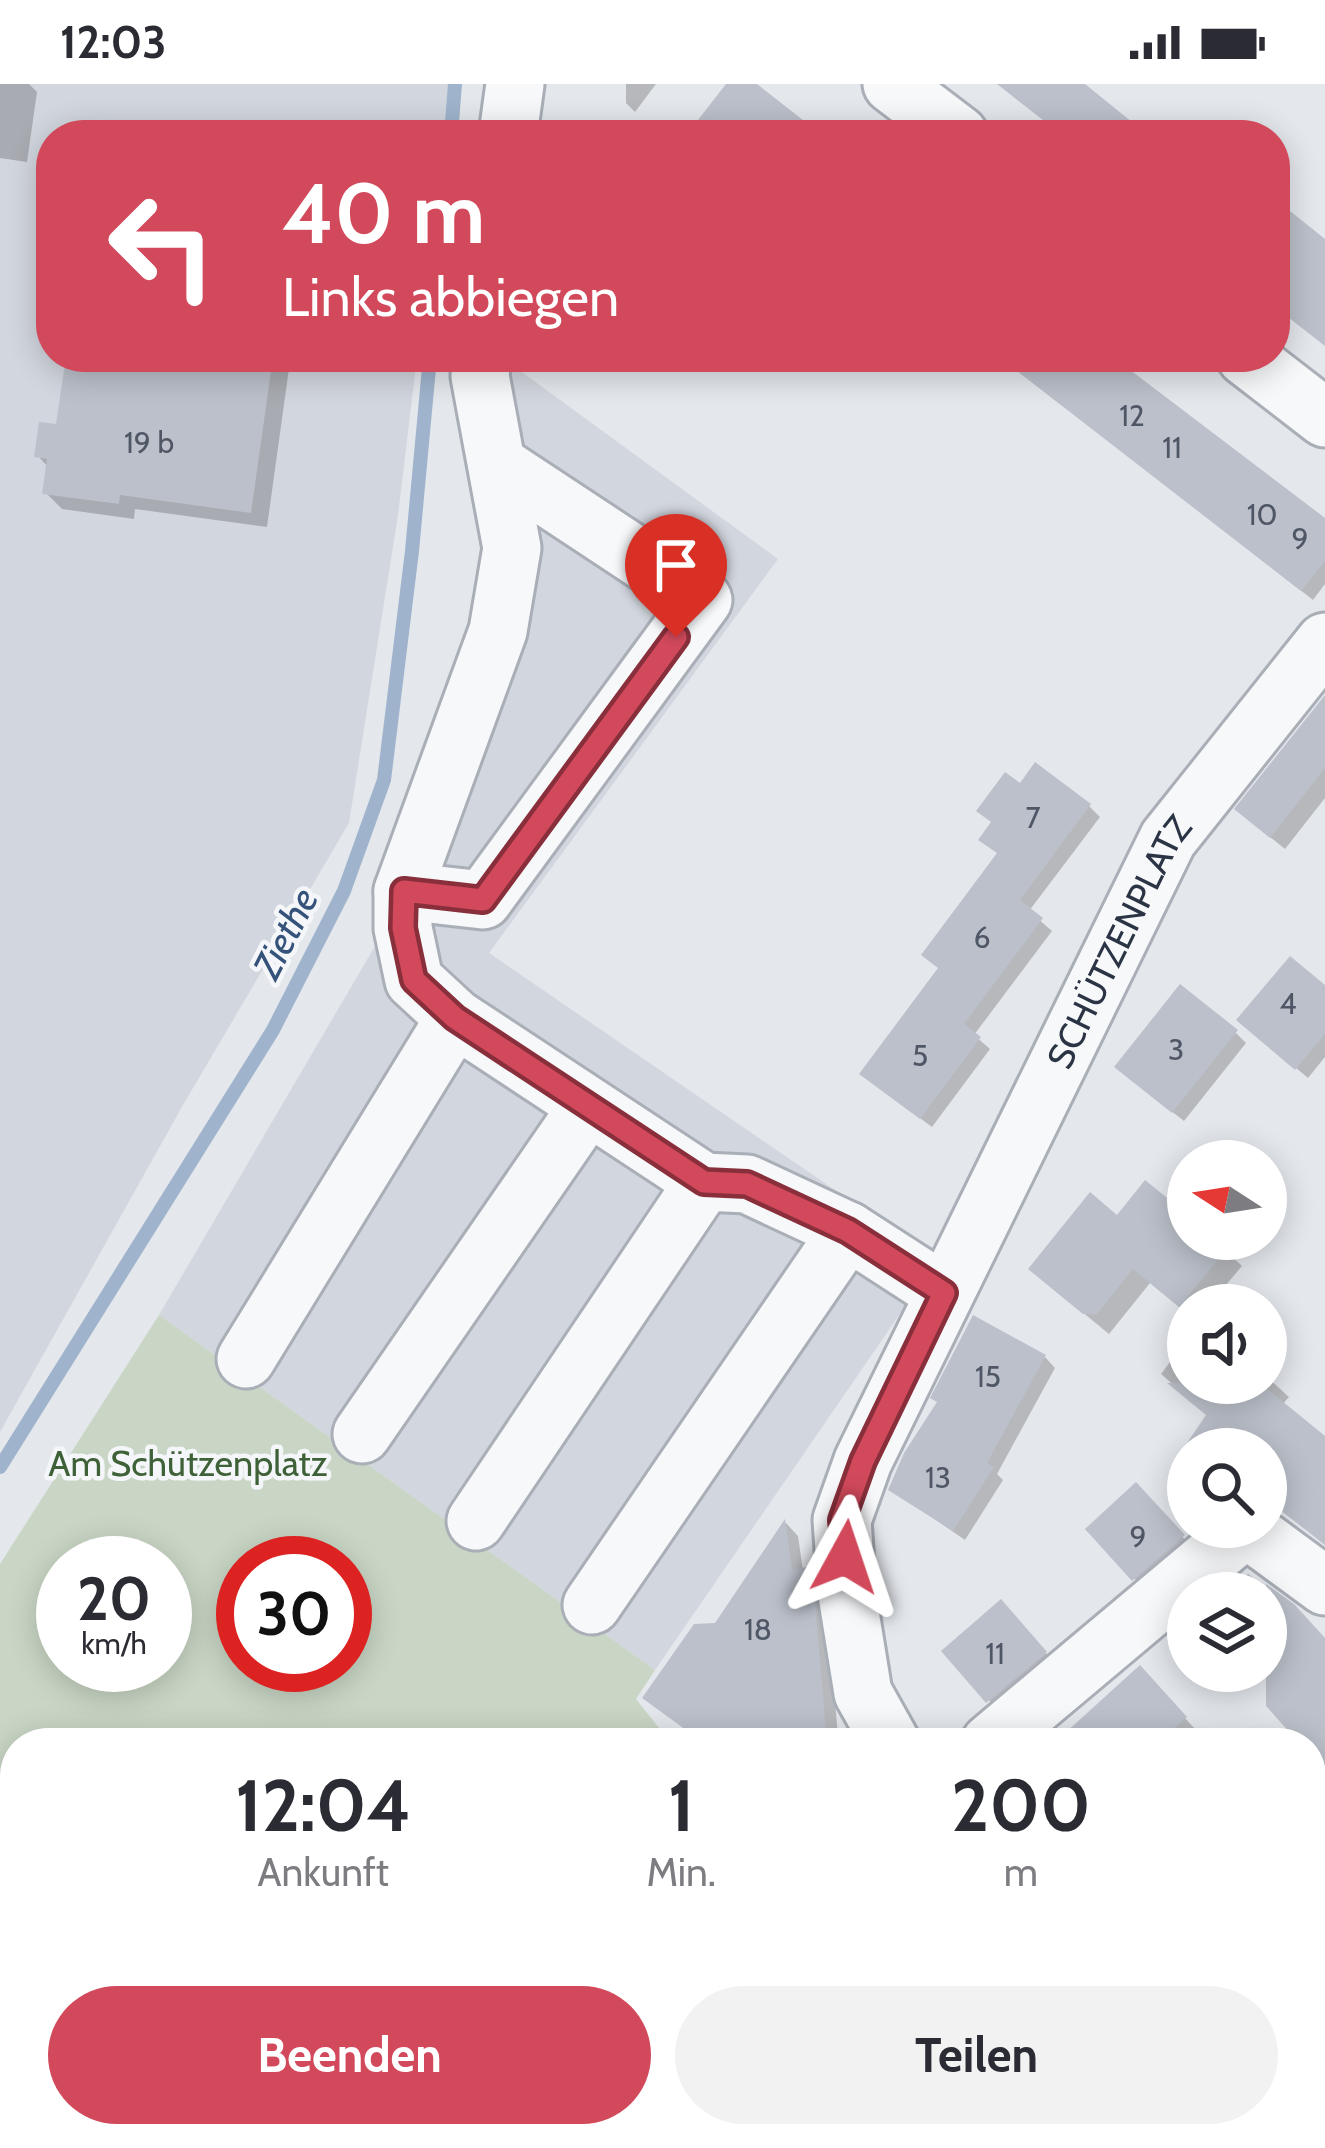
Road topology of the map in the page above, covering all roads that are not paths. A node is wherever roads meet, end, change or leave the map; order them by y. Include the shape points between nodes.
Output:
1 (515, 84) edge
2 (892, 84) edge
3 (510, 120) edge
4 (939, 120) edge
5 (480, 372) edge
6 (1265, 372) edge
7 (1325, 418) edge
8 (497, 464) junction
9 (1325, 642) edge
10 (404, 891) junction
11 (455, 1018) junction
12 (586, 1108) junction
13 (704, 1182) junction
14 (848, 1231) junction
15 (950, 1280) junction
16 (246, 1359) dead end
17 (362, 1434) dead end
18 (476, 1521) dead end
19 (1325, 1586) edge
20 (592, 1605) dead end
21 (883, 1728) edge
22 (1008, 1728) edge

1 - 3 street
2 - 4 street
5 - 8 street
6 - 7 street
8 - 10 street via 512,548 498,631
8 - 10 street via 703,600 483,900
9 - 15 street, SCHÜTZENPLATZ via 1168,839
10 - 11 street via 414,980
11 - 12 street
11 - 16 street
12 - 13 street
12 - 17 street
13 - 14 street via 747,1184
13 - 18 street
14 - 15 street
14 - 20 street
15 - 21 street, SCHÜTZENPLATZ via 842,1520 863,1693
19 - 22 street via 1246,1528

